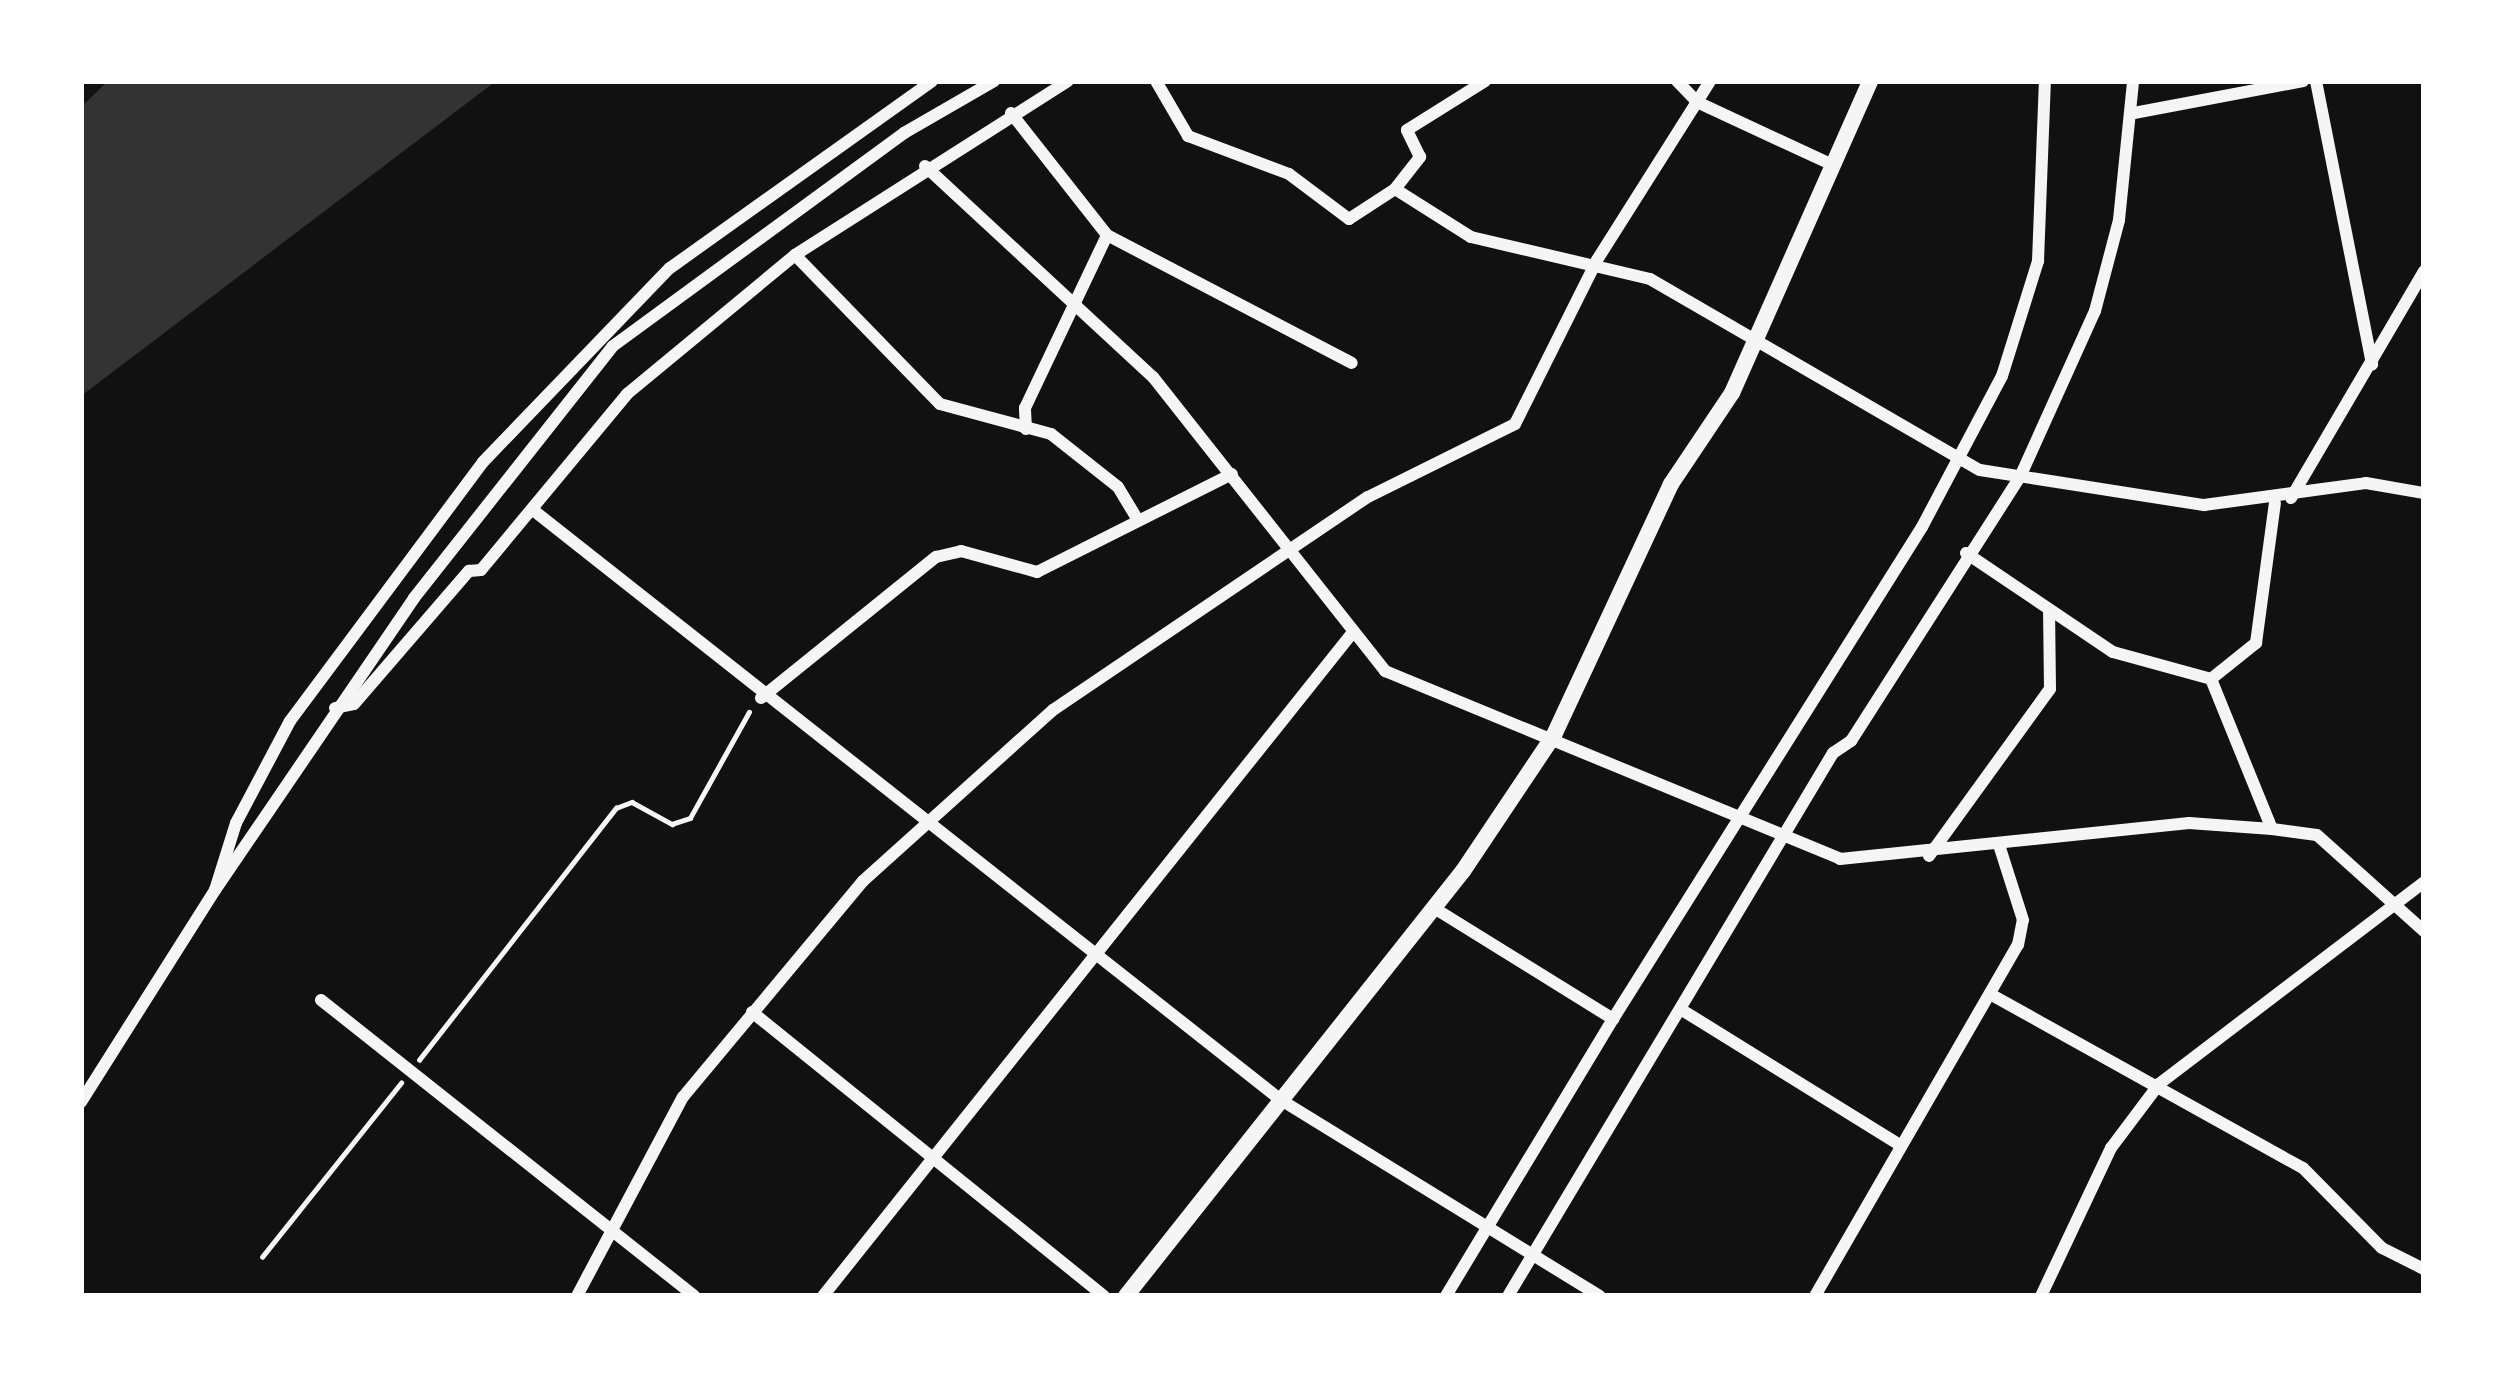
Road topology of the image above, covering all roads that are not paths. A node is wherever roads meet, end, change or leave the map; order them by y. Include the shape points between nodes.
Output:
1 (932, 81) edge
2 (994, 81) edge
3 (1068, 81) edge
4 (1156, 81) edge
5 (1485, 81) edge
6 (1677, 81) edge
7 (1710, 81) edge
8 (1870, 81) edge
9 (2045, 81) edge
10 (2133, 81) edge
11 (2303, 81) edge
12 (2316, 81) edge
13 (1697, 102) junction
14 (1011, 113) junction
15 (2134, 113) junction
16 (1833, 165) junction
17 (926, 166) junction
18 (1395, 190) junction
19 (1107, 235) junction
20 (795, 255) junction
21 (1597, 260) junction
22 (2424, 271) edge
23 (1072, 303) junction
24 (1756, 343) junction
25 (1352, 363) dead end
26 (2372, 364) junction
27 (1025, 429) junction
28 (1956, 457) junction
29 (1232, 474) junction
30 (2020, 477) junction
31 (2424, 493) edge
32 (2291, 498) junction
33 (2275, 503) junction
34 (533, 510) junction
35 (1136, 518) junction
36 (1292, 547) junction
37 (1966, 553) junction
38 (2049, 611) junction
39 (1353, 632) junction
40 (2211, 679) junction
41 (761, 698) junction
42 (335, 708) junction
43 (1553, 735) junction
44 (1741, 816) junction
45 (928, 823) junction
46 (2272, 829) junction
47 (1786, 835) junction
48 (2000, 848) junction
49 (1929, 856) junction
50 (2424, 882) edge
51 (215, 890) junction
52 (2390, 906) junction
53 (1434, 908) junction
54 (2424, 931) edge
55 (1095, 953) junction
56 (1990, 994) junction
57 (321, 1000) dead end
58 (1682, 1010) junction
59 (752, 1012) junction
60 (1613, 1019) junction
61 (2159, 1084) junction
62 (1281, 1100) junction
63 (81, 1102) edge
64 (1900, 1146) junction
65 (932, 1156) junction
66 (1488, 1228) junction
67 (610, 1230) junction
68 (1534, 1257) junction
69 (2424, 1269) edge
70 (577, 1296) edge
71 (694, 1296) edge
72 (823, 1296) edge
73 (1104, 1296) edge
74 (1126, 1296) edge
75 (1446, 1296) edge
76 (1508, 1296) edge
77 (1600, 1296) edge
78 (1815, 1296) edge
79 (2041, 1296) edge

1 - 51 street via 670,268 561,370 290,721 236,823
2 - 42 street via 885,146 614,346
3 - 14 street
4 - 18 street via 1188,136 1288,174 1349,219
5 - 18 street via 1407,130 1420,157
6 - 13 street
7 - 13 street
8 - 16 street
9 - 28 street via 2038,261 2002,376
10 - 15 street
11 - 15 street
12 - 26 street
13 - 16 street
13 - 21 street
14 - 17 street
14 - 19 street
15 - 30 street via 2095,311
16 - 24 street
17 - 20 street
17 - 23 street
18 - 21 street via 1471,237
19 - 23 street
19 - 25 street
20 - 27 street via 940,404
20 - 34 street via 627,394
21 - 24 street
21 - 36 street via 1515,424
22 - 26 street
23 - 27 street
23 - 29 street via 1154,377
24 - 28 street
24 - 43 street via 1671,484
26 - 32 street
27 - 35 street via 1075,449
28 - 30 street
28 - 44 street
29 - 35 street
29 - 36 street
30 - 33 street via 2204,505
30 - 37 street
31 - 32 street via 2366,483
32 - 33 street
33 - 40 street via 2256,643
34 - 41 street
34 - 42 street via 354,704
35 - 41 street via 1037,572 961,551 936,556
36 - 39 street
36 - 45 street via 1186,630 1053,710
37 - 38 street
37 - 47 street
38 - 40 street via 2114,652
38 - 49 street via 2050,688
39 - 43 street via 1385,670
39 - 55 street
40 - 46 street
41 - 45 street
42 - 51 street
43 - 44 street
43 - 53 street
44 - 47 street
44 - 60 street
45 - 55 street
45 - 59 street
46 - 48 street via 2189,823
46 - 52 street via 2317,835
47 - 49 street via 1840,859
47 - 58 street
48 - 49 street
48 - 56 street via 2023,920
50 - 52 street
51 - 63 street
52 - 54 street
52 - 61 street
53 - 60 street
53 - 62 street
55 - 62 street
55 - 65 street
56 - 61 street
56 - 64 street
57 - 67 street
58 - 64 street
58 - 68 street
59 - 65 street
59 - 67 street via 683,1097
60 - 66 street
61 - 69 street via 2303,1168 2382,1248
61 - 79 street via 2111,1148
62 - 66 street
62 - 74 street
64 - 78 street
65 - 72 street
65 - 73 street
66 - 68 street
66 - 75 street
67 - 70 street
67 - 71 street
68 - 76 street
68 - 77 street

